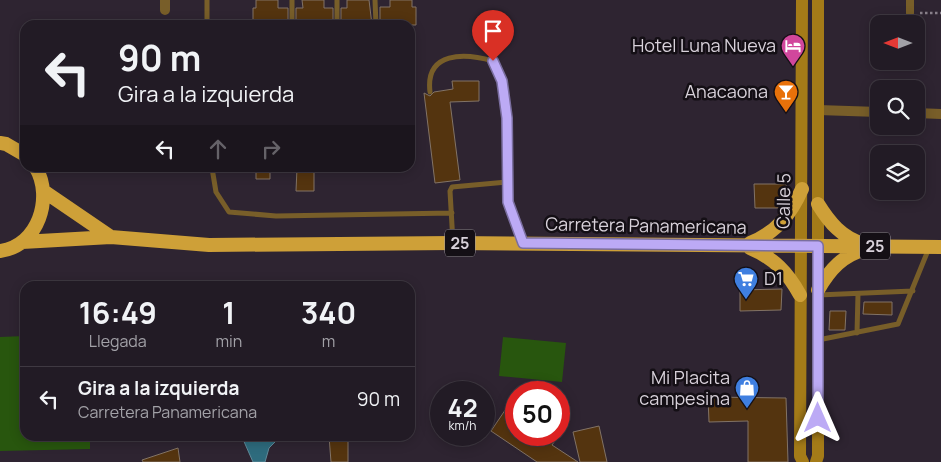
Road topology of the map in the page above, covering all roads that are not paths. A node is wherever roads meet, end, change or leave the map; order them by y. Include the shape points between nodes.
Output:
1 (207, 0) edge
2 (292, 0) edge
3 (337, 0) edge
4 (375, 0) edge
5 (802, 0) edge
6 (818, 0) edge
7 (910, 0) edge
8 (910, 13) road end
9 (207, 20) edge
10 (292, 20) edge
11 (337, 20) edge
12 (376, 20) edge
13 (430, 92) dead end
14 (818, 110) junction
15 (870, 112) edge
16 (925, 113) edge
17 (941, 114) edge
18 (0, 143) edge
19 (20, 152) edge
20 (38, 172) edge
21 (213, 172) edge
22 (507, 182) junction
23 (802, 189) junction
24 (45, 192) junction
25 (818, 204) junction
26 (452, 213) junction
27 (111, 237) junction
28 (22, 242) junction
29 (453, 242) junction
30 (523, 243) junction
31 (745, 246) junction
32 (801, 246) junction
33 (818, 246) junction
34 (874, 246) junction
35 (935, 247) edge
36 (0, 251) edge
37 (913, 291) junction
38 (818, 292) junction
39 (858, 294) junction
40 (800, 295) junction
41 (857, 333) junction
42 (818, 340) junction
43 (803, 462) edge
44 (816, 462) edge

1 - 9 lane
2 - 10 lane
3 - 11 lane
4 - 12 lane
5 - 23 main road, Calle 5
6 - 14 main road, Calle 5
7 - 8 street
13 - 22 lane via 430,74 439,63 456,56 493,61 502,81 507,118
14 - 15 street
14 - 25 main road, Calle 5
16 - 17 street
18 - 19 highway
20 - 24 highway
21 - 26 lane via 216,192 229,212 276,216
22 - 26 lane via 452,187
22 - 30 lane via 508,202
23 - 31 highway via 796,204 774,230
23 - 32 main road, Calle 5
24 - 27 highway, Carretera Panamericana / 25
24 - 28 highway via 40,220
25 - 33 main road, Calle 5
25 - 34 highway via 840,232 856,242
26 - 29 lane
27 - 28 highway, Carretera Panamericana / 25
27 - 29 highway, Carretera Panamericana / 25 via 209,245
28 - 36 highway
29 - 30 highway, Carretera Panamericana / 25
30 - 31 highway, Carretera Panamericana / 25
31 - 32 highway, Carretera Panamericana / 25
31 - 40 highway via 778,264
32 - 33 highway, Carretera Panamericana / 25
32 - 40 main road, Calle 5
33 - 34 highway, Carretera Panamericana / 25
33 - 38 main road, Calle 5
34 - 35 highway, Carretera Panamericana / 25
34 - 38 highway via 856,251 840,261 827,274
35 - 37 lane
37 - 39 lane
37 - 41 lane via 898,324
38 - 39 lane
38 - 42 main road, Calle 5
39 - 41 lane
40 - 43 main road, Calle 5 via 800,456
41 - 42 lane
42 - 44 main road, Calle 5

